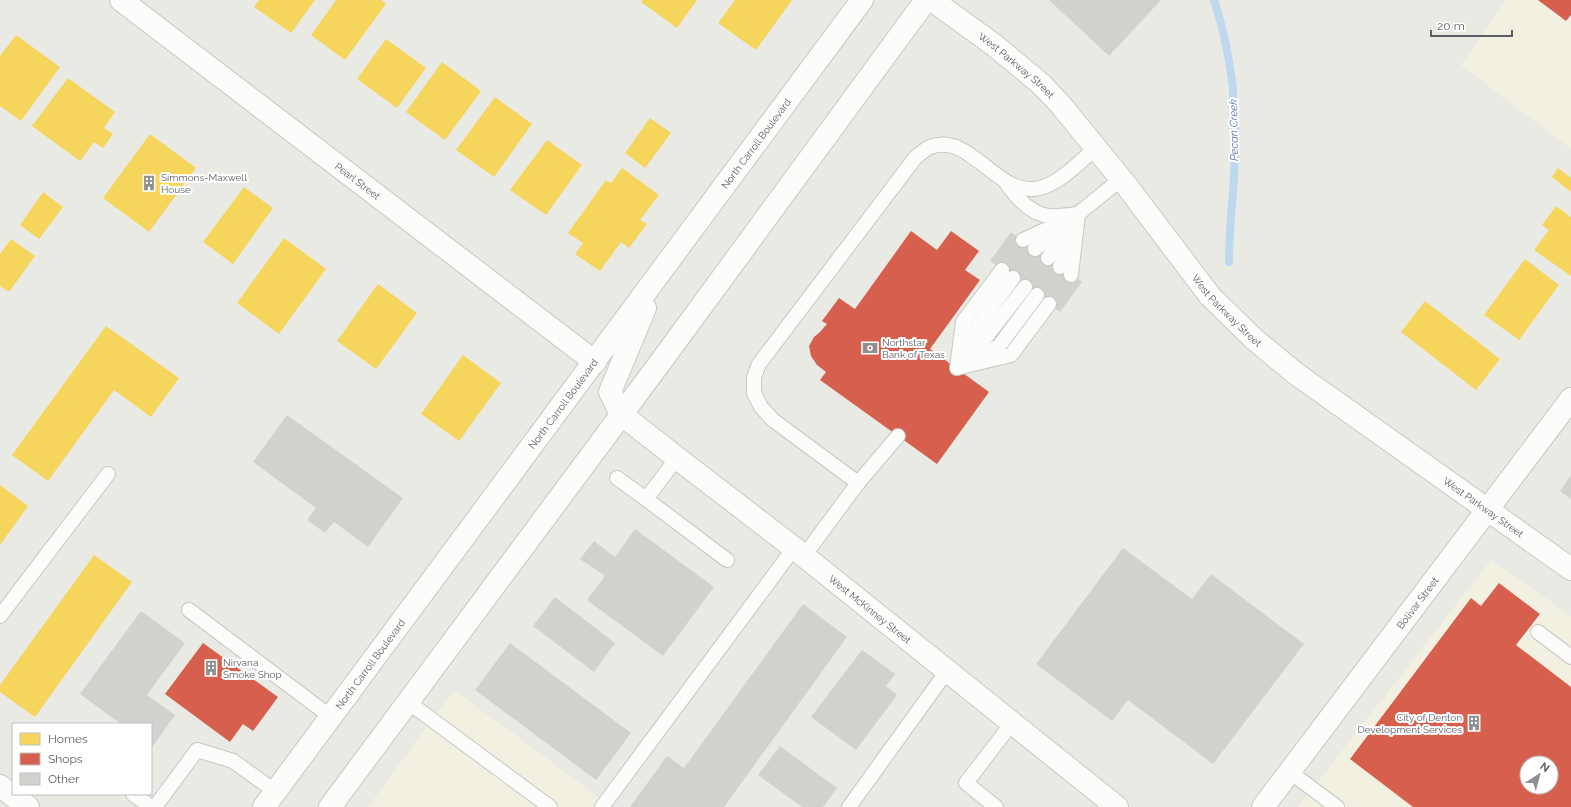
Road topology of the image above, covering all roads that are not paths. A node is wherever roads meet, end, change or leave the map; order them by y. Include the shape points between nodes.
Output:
1 (121, 0) edge
2 (862, 0) edge
3 (926, 0) edge
4 (932, 0) edge
5 (1096, 148) junction
6 (1121, 179) junction
7 (1003, 180) junction
8 (1078, 214) junction
9 (1023, 240) dead end
10 (1036, 249) dead end
11 (1048, 258) dead end
12 (1002, 270) dead end
13 (1065, 271) dead end
14 (659, 275) junction
15 (1013, 278) dead end
16 (1025, 287) dead end
17 (1037, 295) dead end
18 (1049, 304) dead end
19 (595, 362) junction
20 (957, 368) junction
21 (1571, 399) edge
22 (621, 414) junction
23 (898, 436) dead end
24 (677, 458) junction
25 (108, 474) dead end
26 (617, 478) dead end
27 (858, 483) junction
28 (646, 500) junction
29 (1487, 509) junction
30 (799, 552) junction
31 (727, 560) dead end
32 (1571, 569) edge
33 (188, 610) dead end
34 (0, 616) edge
35 (1538, 632) dead end
36 (1571, 657) edge
37 (947, 671) junction
38 (408, 702) junction
39 (331, 717) junction
40 (1012, 723) junction
41 (1290, 772) junction
42 (0, 786) edge
43 (12, 793) edge
44 (16, 795) edge
45 (134, 795) edge
46 (270, 799) edge
47 (27, 801) edge
48 (151, 807) edge
49 (154, 807) edge
50 (330, 807) edge
51 (550, 807) edge
52 (602, 807) edge
53 (848, 807) edge
54 (996, 807) edge
55 (1117, 807) edge
56 (1264, 807) edge
57 (1337, 807) edge

1 - 19 street, Pearl Street
2 - 14 street, North Carroll Boulevard
3 - 22 street
4 - 5 street, West Parkway Street via 994,45 1041,84
5 - 6 street, West Parkway Street
5 - 7 lane via 1048,185 1028,189
6 - 8 lane
6 - 29 street, West Parkway Street via 1210,296 1254,339 1301,377
7 - 8 lane via 1028,207 1039,213 1049,216
7 - 27 lane via 963,150 946,144 930,147 916,158 759,364 754,377 754,393 761,407 773,420
8 - 9 lane
8 - 10 lane
8 - 11 lane
8 - 13 lane
12 - 20 lane via 963,322
14 - 19 street, North Carroll Boulevard
14 - 22 street via 610,392
15 - 20 lane via 974,331
16 - 20 lane via 986,337
17 - 20 lane via 999,346
18 - 20 lane via 1011,355
19 - 39 street, North Carroll Boulevard
21 - 29 street, Bolivar Street
22 - 24 street, West McKinney Street
22 - 38 street
23 - 27 lane
24 - 28 lane
24 - 30 street, West McKinney Street
25 - 34 lane
26 - 28 lane
27 - 30 lane
28 - 31 lane
29 - 32 street, West Parkway Street
29 - 41 street, Bolivar Street
30 - 37 street, West McKinney Street
30 - 52 lane
33 - 39 lane
35 - 36 lane
37 - 40 street, West McKinney Street
37 - 53 lane
38 - 50 street
38 - 51 lane
39 - 46 street, North Carroll Boulevard
40 - 54 lane via 966,783
40 - 55 street, West McKinney Street
41 - 56 street, Bolivar Street
41 - 57 lane
42 - 43 street
44 - 47 street
45 - 48 lane
46 - 49 lane via 233,761 197,750

